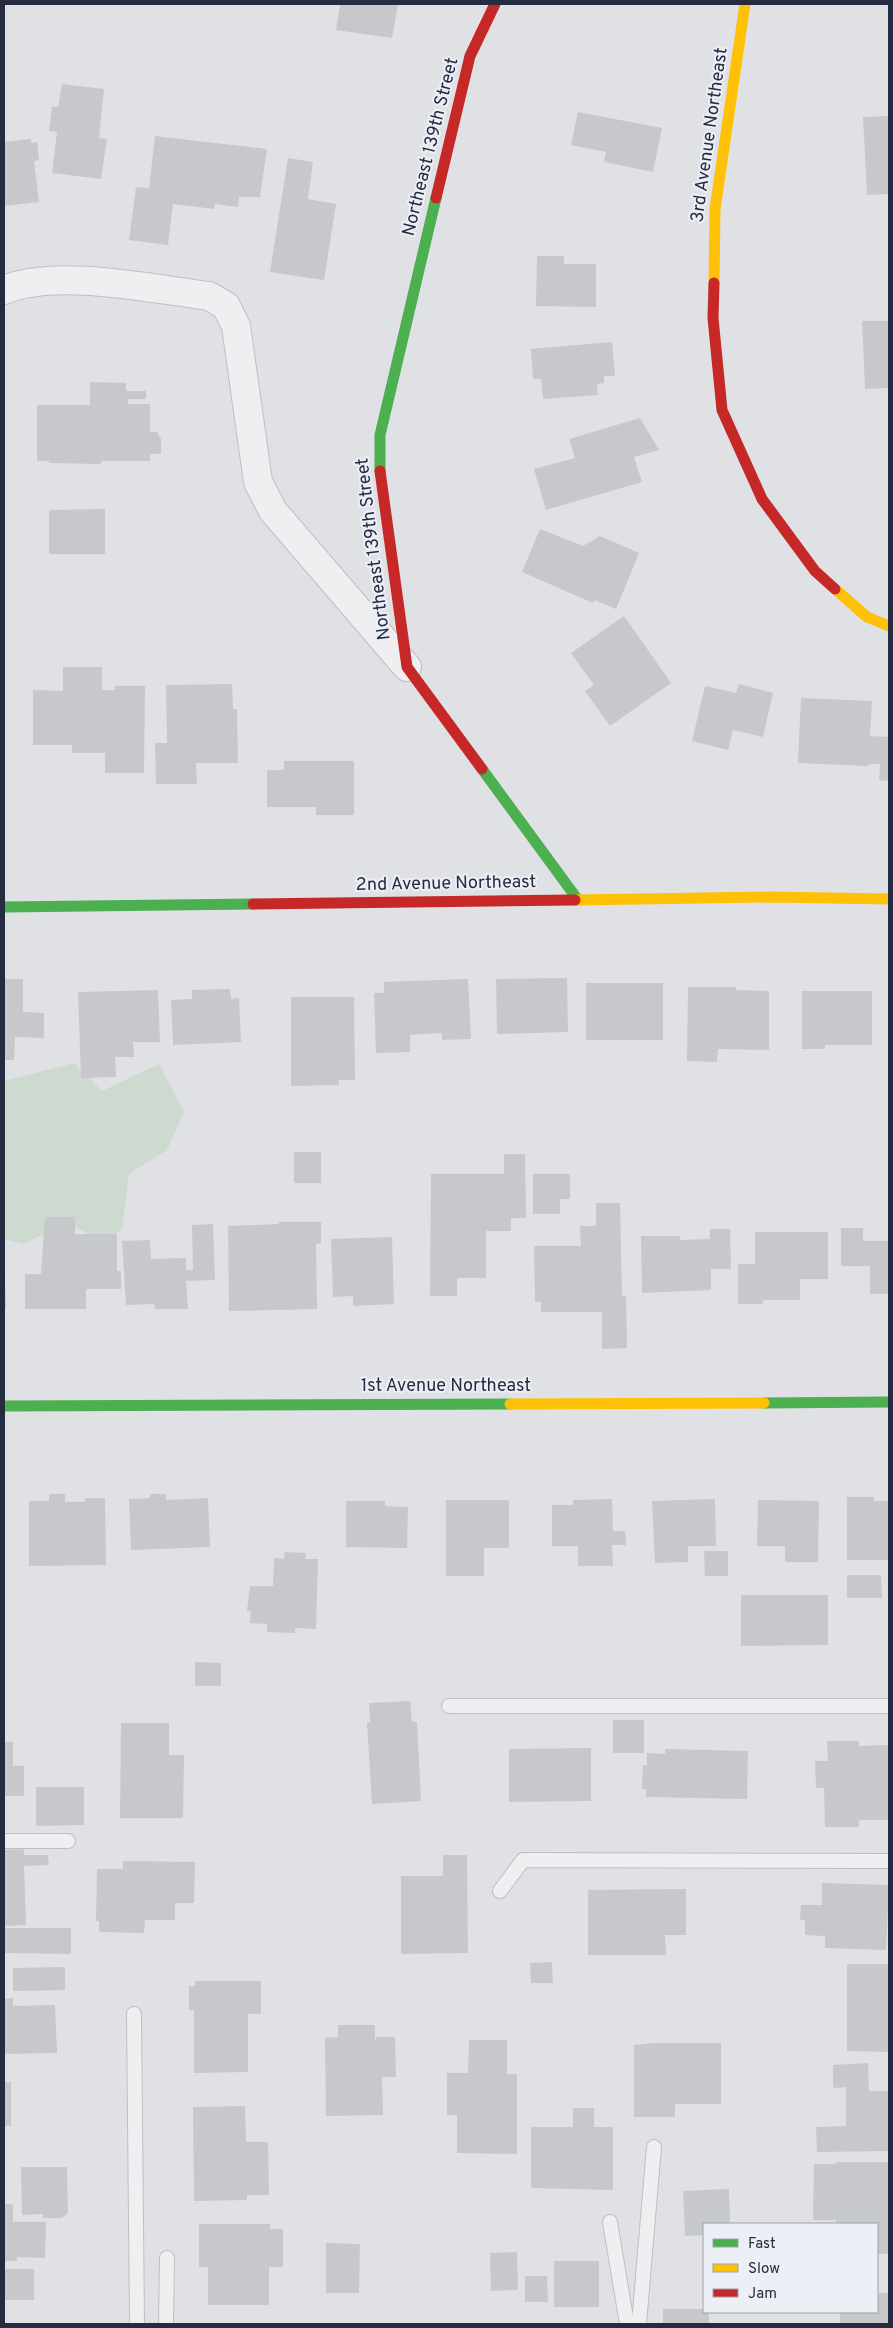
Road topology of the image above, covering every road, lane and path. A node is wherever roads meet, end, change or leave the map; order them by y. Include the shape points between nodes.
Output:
1 (495, 4) edge
2 (745, 4) edge
3 (4, 290) edge
4 (889, 626) edge
5 (407, 667) junction
6 (889, 899) edge
7 (578, 900) junction
8 (4, 907) edge
9 (889, 1402) edge
10 (4, 1406) edge
11 (449, 1706) dead end
12 (889, 1706) edge
13 (4, 1841) edge
14 (68, 1841) dead end
15 (889, 1861) edge
16 (500, 1891) dead end
17 (134, 2014) dead end
18 (654, 2147) dead end
19 (610, 2222) dead end
20 (166, 2258) dead end
21 (137, 2324) edge
22 (166, 2324) edge
23 (627, 2324) edge
24 (639, 2324) edge

1 - 5 street, Northeast 139th Street via 470,56 380,435 379,463
2 - 4 street, 3rd Avenue Northeast via 715,209 713,318 722,410 762,498 815,570 867,617
3 - 5 street via 34,282 73,279 209,296 226,306 236,326 258,482 273,511
5 - 7 street, Northeast 139th Street
6 - 7 street, 2nd Avenue Northeast
7 - 8 street, 2nd Avenue Northeast
9 - 10 street, 1st Avenue Northeast
11 - 12 lane
13 - 14 lane
15 - 16 lane via 523,1860
17 - 21 lane
18 - 24 lane
19 - 23 lane
20 - 22 lane

